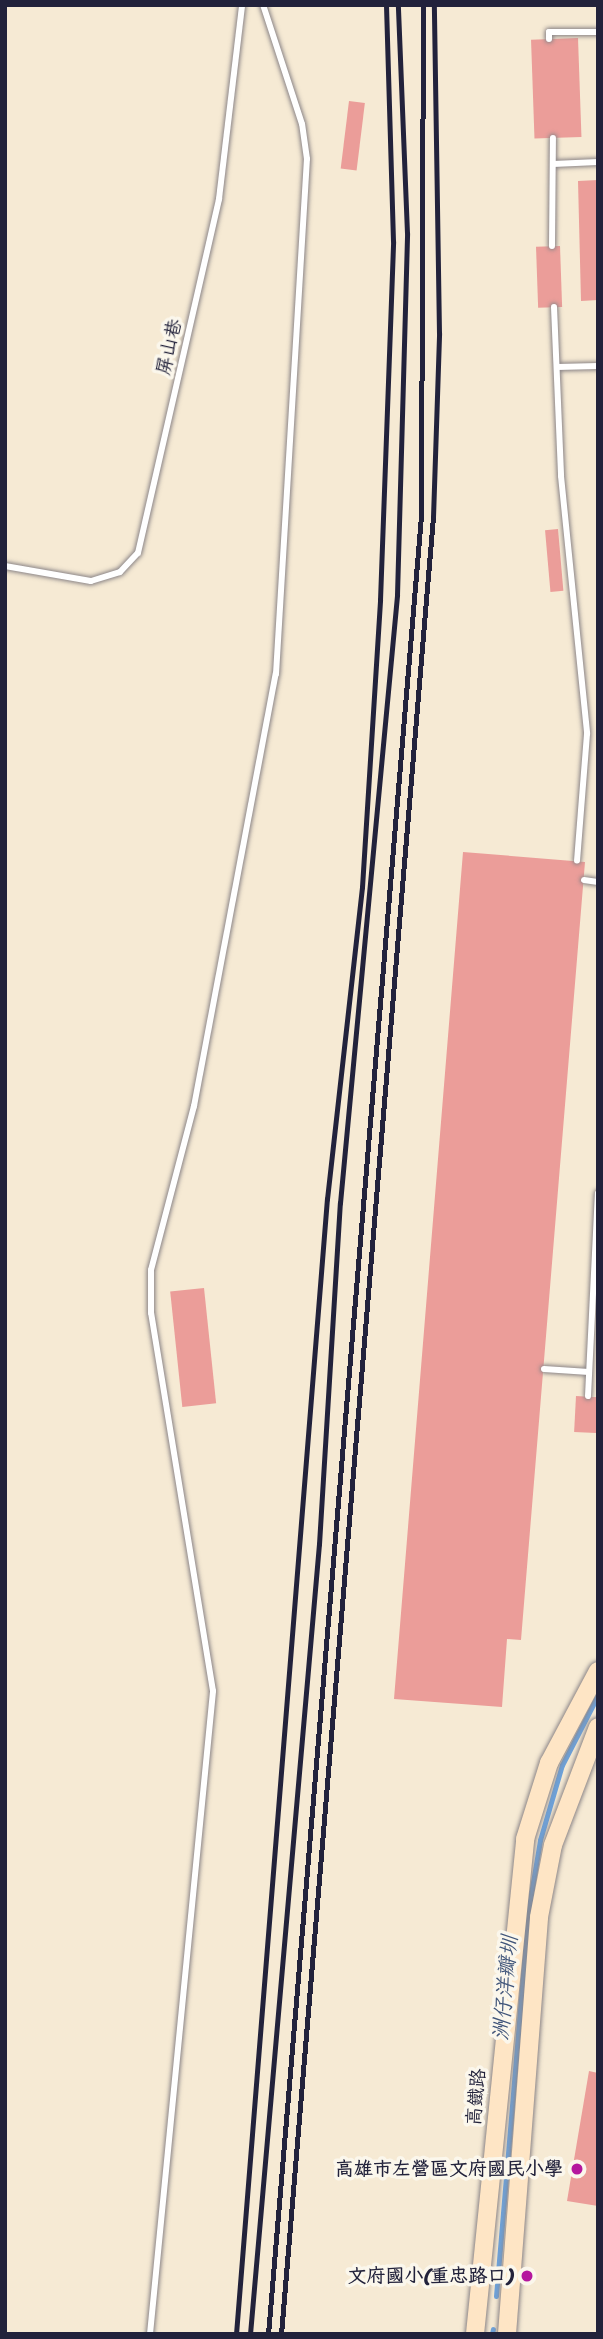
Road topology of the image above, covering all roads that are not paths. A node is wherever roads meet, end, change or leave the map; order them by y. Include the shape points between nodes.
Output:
1 (242, 5) edge
2 (263, 5) edge
3 (598, 32) edge
4 (549, 38) dead end
5 (553, 138) dead end
6 (598, 162) edge
7 (553, 164) junction
8 (552, 246) dead end
9 (554, 307) dead end
10 (598, 366) edge
11 (557, 367) junction
12 (5, 566) edge
13 (577, 861) dead end
14 (584, 880) dead end
15 (598, 882) edge
16 (598, 1193) edge
17 (590, 1336) junction
18 (598, 1340) edge
19 (544, 1368) dead end
20 (589, 1372) junction
21 (588, 1396) dead end
22 (598, 1671) edge
23 (598, 1727) edge
24 (150, 2334) edge
25 (475, 2334) edge
26 (507, 2334) edge

1 - 12 lane, 屏山巷 via 219,199 138,553 120,572 91,581
2 - 24 lane via 302,124 307,159 276,674 194,1106 150,1270 151,1313 213,1691
3 - 4 lane via 549,32
5 - 7 lane
6 - 7 lane
7 - 8 lane
9 - 11 lane
10 - 11 lane
11 - 13 lane via 587,734
14 - 15 lane
16 - 17 lane
17 - 18 lane
17 - 20 lane
19 - 20 lane
20 - 21 lane
22 - 25 street, 高鐵路 via 549,1763 525,1839
23 - 26 street via 553,1844 539,1917

